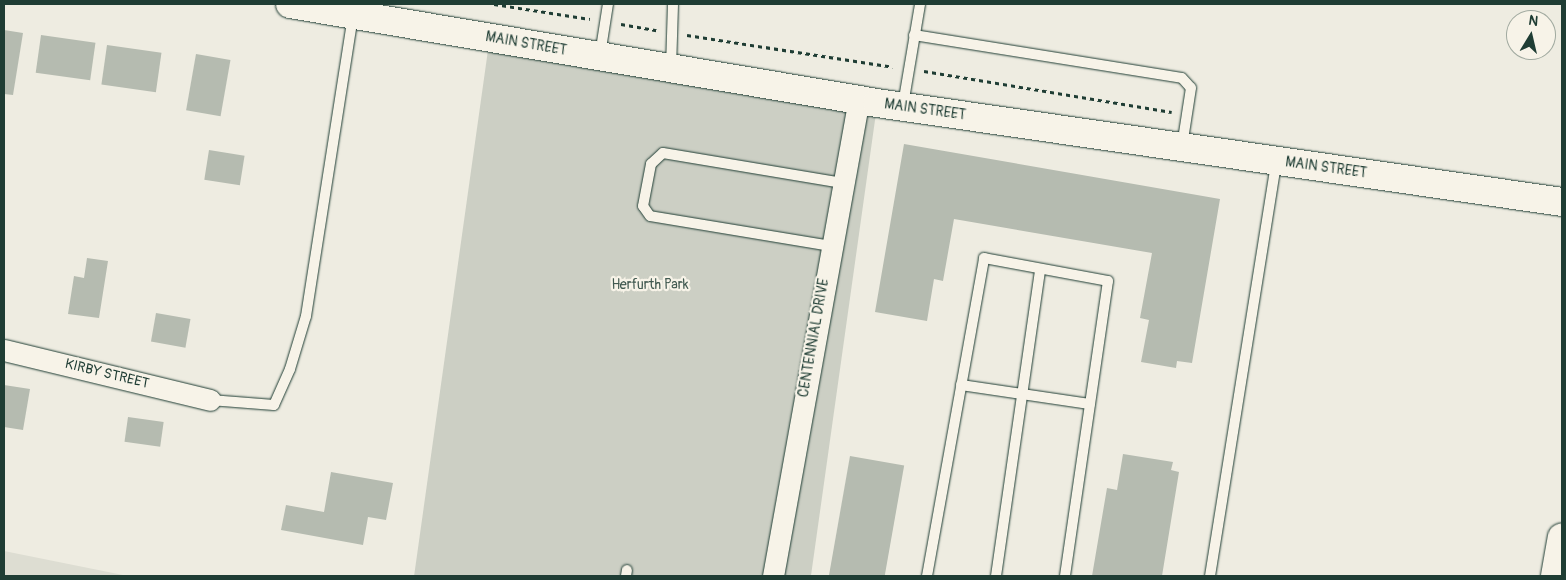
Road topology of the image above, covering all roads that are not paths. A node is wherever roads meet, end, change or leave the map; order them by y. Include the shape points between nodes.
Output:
1 (290, 4) edge
2 (608, 4) edge
3 (673, 4) edge
4 (920, 4) edge
5 (353, 14) junction
6 (914, 36) junction
7 (600, 57) junction
8 (671, 69) junction
9 (859, 100) junction
10 (903, 106) junction
11 (1182, 147) junction
12 (1276, 160) junction
13 (843, 183) junction
14 (1562, 202) edge
15 (830, 246) junction
16 (1040, 268) junction
17 (4, 350) edge
18 (961, 385) junction
19 (1022, 394) junction
20 (210, 400) joint
21 (1090, 404) junction
22 (1562, 538) edge
23 (773, 576) edge
24 (927, 576) edge
25 (996, 576) edge
26 (1065, 576) edge
27 (1210, 576) edge
28 (1555, 576) edge

1 - 5 street, MAIN STREET
2 - 7 lane
3 - 8 lane
4 - 6 lane
5 - 7 street, MAIN STREET
5 - 20 lane via 306,316 290,369 274,405
6 - 10 lane
6 - 11 lane via 1182,78 1191,88
7 - 8 street, MAIN STREET
8 - 9 street, MAIN STREET
9 - 10 street, MAIN STREET
9 - 13 street, CENTENNIAL DRIVE
10 - 11 street, MAIN STREET
11 - 12 street, MAIN STREET
12 - 14 street, MAIN STREET
12 - 27 lane
13 - 15 street, CENTENNIAL DRIVE
13 - 15 lane via 663,152 651,164 643,206 650,216
15 - 23 street, CENTENNIAL DRIVE
16 - 18 lane via 984,258
16 - 19 lane
16 - 21 lane via 1108,280
17 - 20 street, KIRBY STREET
18 - 19 lane
18 - 24 lane
19 - 21 lane
19 - 25 lane
21 - 26 lane
22 - 28 street

